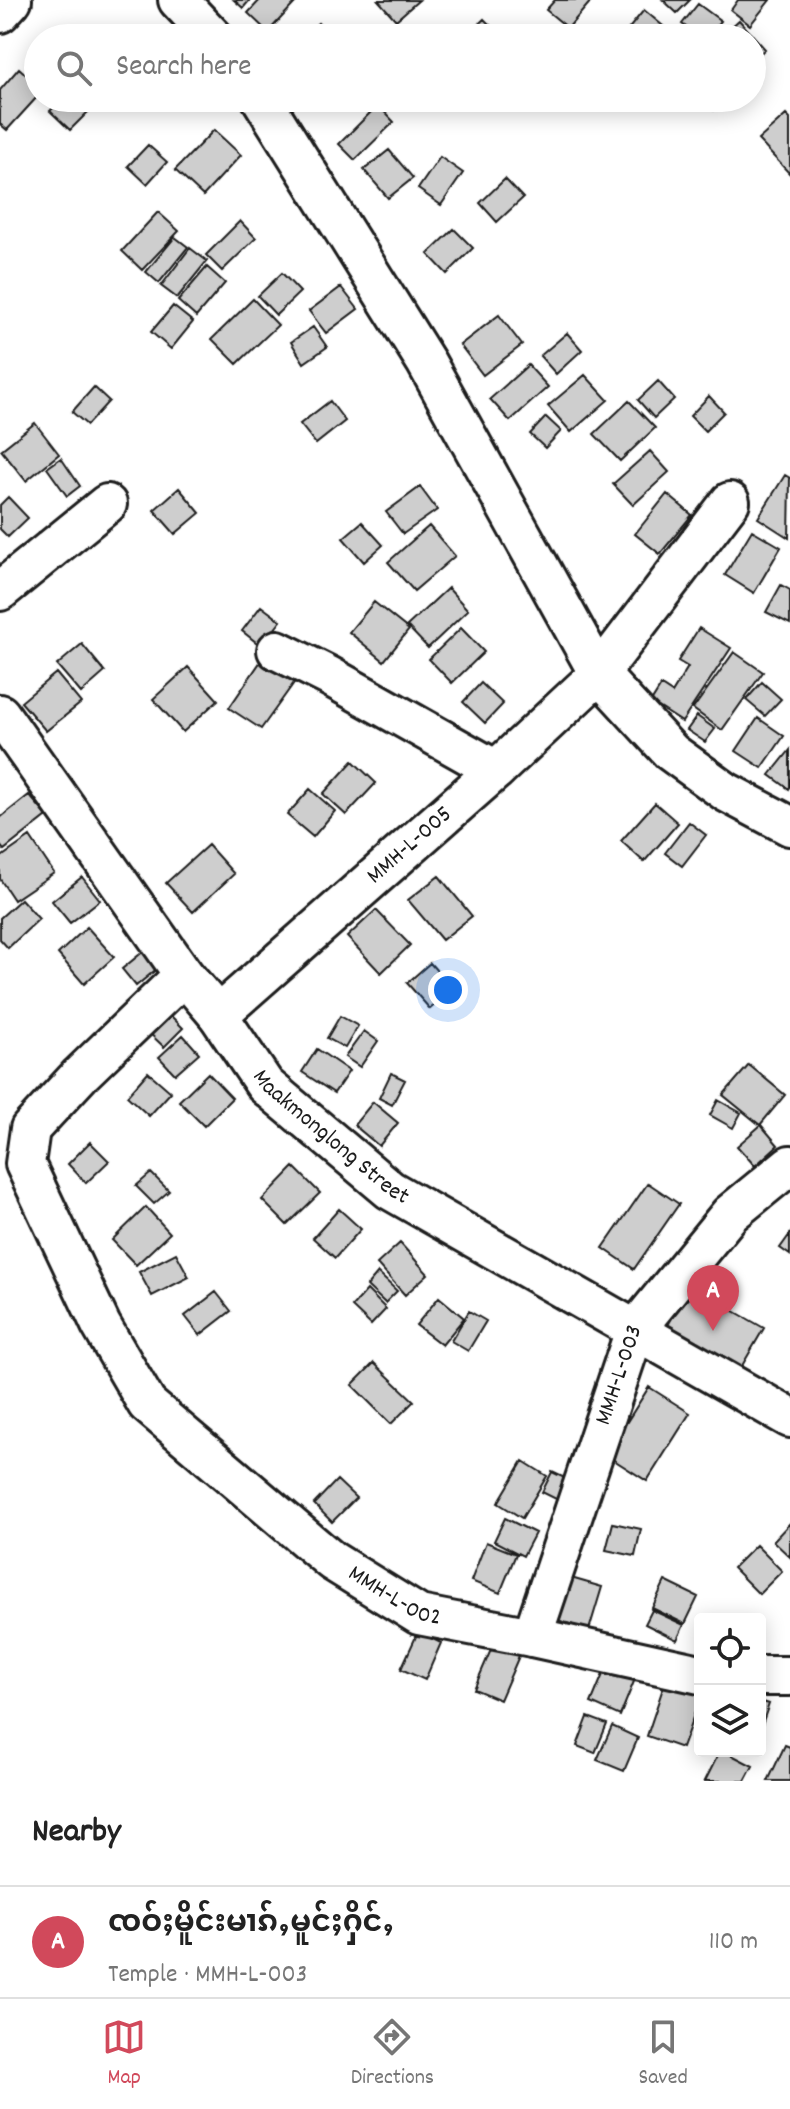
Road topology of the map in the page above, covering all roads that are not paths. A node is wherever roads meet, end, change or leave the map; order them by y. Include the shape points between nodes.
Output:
1 (12, 0) edge
2 (178, 0) edge
3 (0, 13) edge
4 (201, 24) edge
5 (270, 112) edge
6 (730, 502) dead end
7 (107, 504) dead end
8 (0, 591) edge
9 (277, 650) dead end
10 (599, 674) junction
11 (0, 714) edge
12 (496, 770) junction
13 (790, 826) edge
14 (184, 975) junction
15 (218, 1015) junction
16 (790, 1165) edge
17 (635, 1330) junction
18 (790, 1418) edge
19 (532, 1637) junction
20 (694, 1673) edge
21 (766, 1676) edge
22 (790, 1676) edge

1 - 3 street
2 - 4 street
5 - 10 street via 426,362
6 - 10 street, MMH-L-005
7 - 8 street
9 - 12 street
10 - 12 street, MMH-L-005
10 - 13 street via 671,752 726,792
11 - 14 street, Maakmonglong Street
12 - 15 street, MMH-L-005
14 - 15 street, Maakmonglong Street
14 - 19 street, MMH-L-002 via 30,1129 25,1164 101,1325 147,1404 332,1561 419,1615
15 - 17 street, Maakmonglong Street via 265,1085 390,1190
16 - 17 street, MMH-L-003 via 730,1214
17 - 18 street, Maakmonglong Street
17 - 19 street, MMH-L-003
19 - 20 street, MMH-L-002
21 - 22 street

